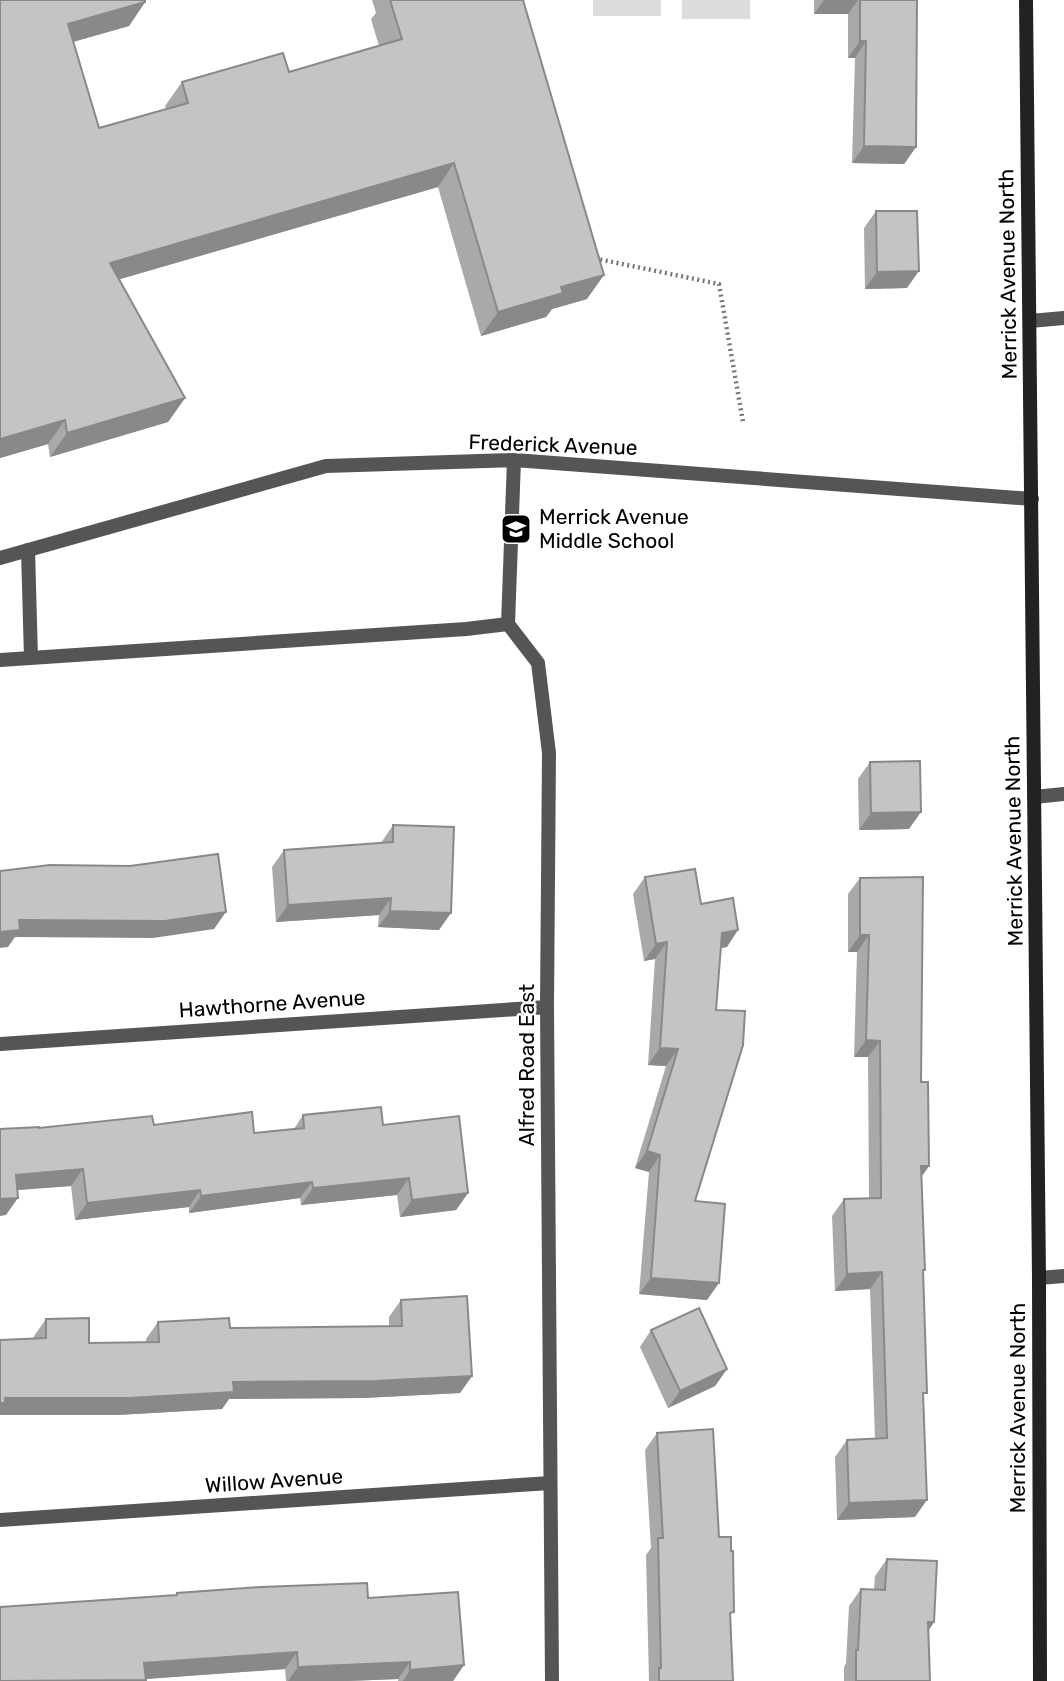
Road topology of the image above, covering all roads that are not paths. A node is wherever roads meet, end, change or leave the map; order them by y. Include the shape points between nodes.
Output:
1 (1027, 0) edge
2 (1064, 318) edge
3 (1030, 321) junction
4 (514, 460) junction
5 (1032, 499) junction
6 (28, 550) junction
7 (0, 558) edge
8 (508, 624) junction
9 (30, 658) junction
10 (0, 660) edge
11 (1064, 794) edge
12 (1034, 797) junction
13 (547, 1007) junction
14 (0, 1044) edge
15 (1064, 1276) edge
16 (1039, 1278) junction
17 (550, 1483) junction
18 (0, 1520) edge
19 (552, 1681) edge
20 (1040, 1681) edge

1 - 3 main road, Merrick Avenue North
2 - 3 street
3 - 5 main road, Merrick Avenue North
4 - 5 street, Frederick Avenue
4 - 6 street, Frederick Avenue via 326,466
4 - 8 street
5 - 12 main road, Merrick Avenue North
6 - 7 street, Frederick Avenue
6 - 9 street
8 - 9 street
8 - 13 street, Alfred Road East via 538,663 549,753
9 - 10 street
11 - 12 street
12 - 16 main road, Merrick Avenue North
13 - 14 street, Hawthorne Avenue
13 - 17 street, Alfred Road East
15 - 16 street
16 - 20 main road, Merrick Avenue North
17 - 18 street, Willow Avenue
17 - 19 street, Alfred Road East

